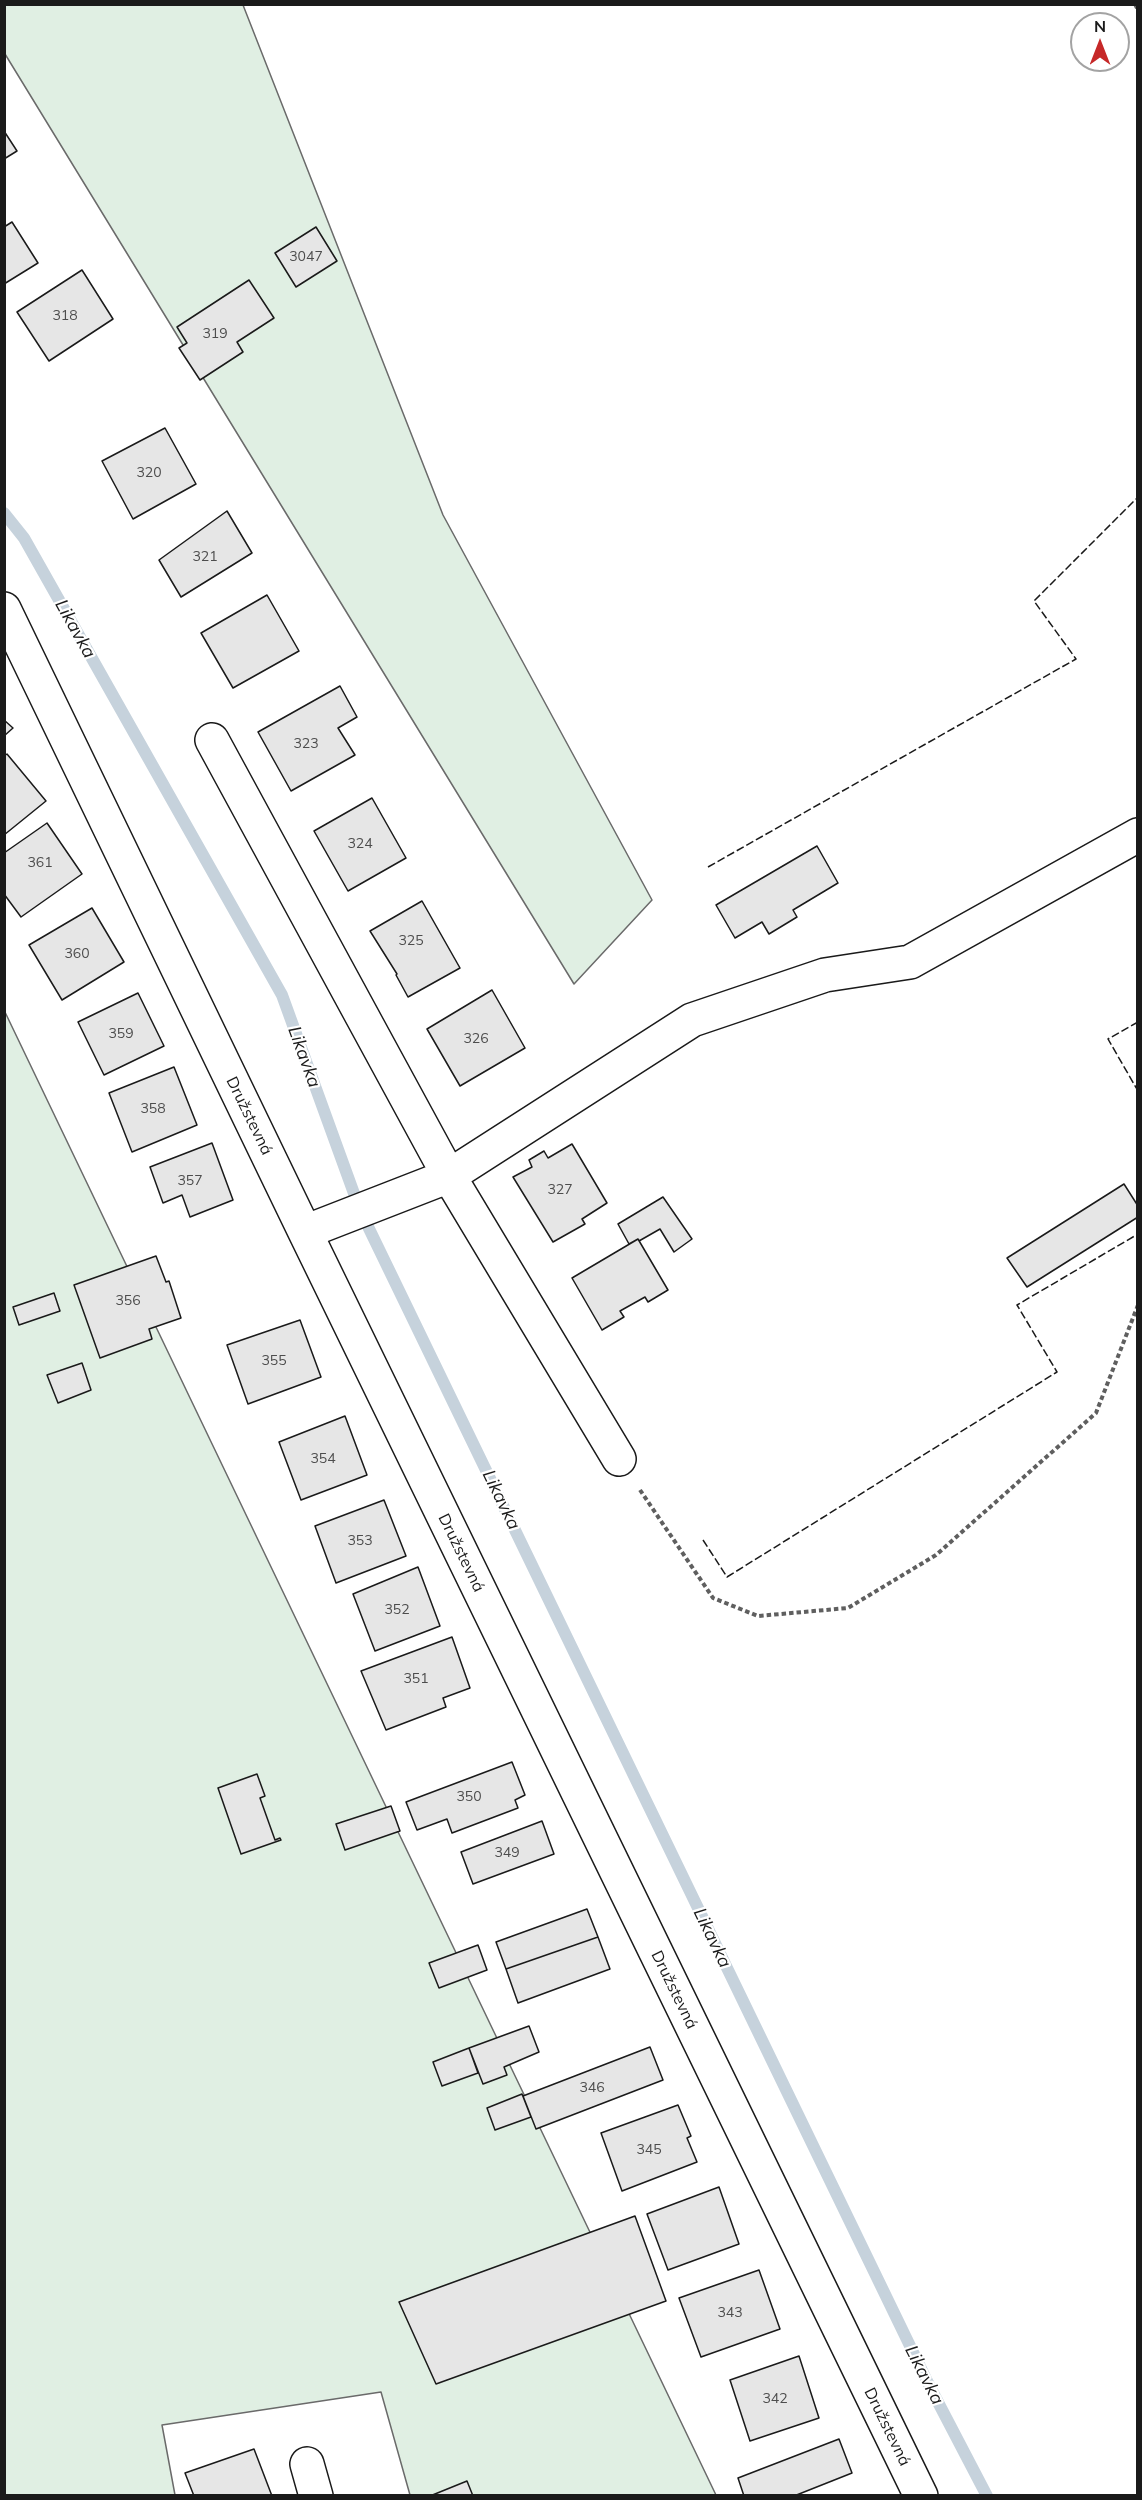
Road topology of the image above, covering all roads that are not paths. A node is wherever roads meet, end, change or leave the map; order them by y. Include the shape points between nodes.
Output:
1 (4, 609) edge
2 (212, 740) dead end
3 (1137, 809) edge
4 (1133, 837) edge
5 (449, 1176) junction
6 (305, 1232) junction
7 (619, 1459) road end
8 (307, 2464) dead end
9 (316, 2496) edge
10 (921, 2496) edge

1 - 6 street, Družstevná
2 - 5 street
3 - 4 street
4 - 5 street via 909,962 825,975 693,1020
5 - 6 street
5 - 7 street
6 - 10 street, Družstevná
8 - 9 street

